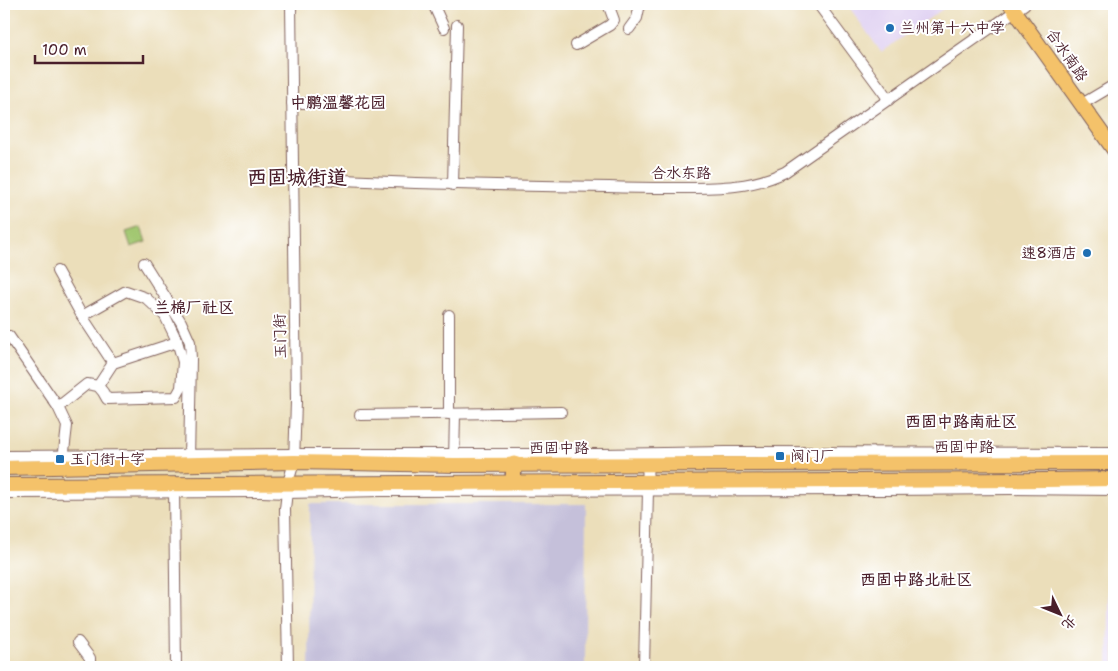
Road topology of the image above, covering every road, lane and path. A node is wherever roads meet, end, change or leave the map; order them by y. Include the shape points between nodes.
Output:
1 (291, 4) edge
2 (433, 4) edge
3 (608, 4) edge
4 (640, 4) edge
5 (818, 4) edge
6 (1017, 6) edge
7 (457, 25) dead end
8 (444, 28) dead end
9 (629, 29) dead end
10 (576, 45) dead end
11 (1114, 85) edge
12 (889, 100) junction
13 (292, 103) junction
14 (310, 103) tunnel mouth
15 (332, 103) tunnel mouth
16 (352, 103) dead end
17 (1082, 104) junction
18 (1114, 150) edge
19 (293, 178) junction
20 (453, 185) junction
21 (144, 263) dead end
22 (57, 271) dead end
23 (449, 315) dead end
24 (82, 316) junction
25 (8, 336) dead end
26 (177, 340) junction
27 (113, 363) junction
28 (98, 386) junction
29 (58, 407) junction
30 (561, 412) dead end
31 (452, 414) junction
32 (360, 415) dead end
33 (1114, 453) edge
34 (4, 456) edge
35 (294, 458) junction
36 (189, 459) junction
37 (454, 459) junction
38 (647, 459) junction
39 (63, 461) junction
40 (1114, 463) edge
41 (514, 464) junction
42 (1046, 464) junction
43 (4, 468) edge
44 (1114, 479) edge
45 (1046, 480) junction
46 (513, 482) junction
47 (4, 485) edge
48 (648, 486) junction
49 (174, 488) junction
50 (288, 488) junction
51 (1114, 490) edge
52 (4, 493) edge
53 (78, 642) dead end
54 (90, 667) edge
55 (176, 667) edge
56 (288, 667) edge
57 (644, 667) edge

1 - 13 street, 玉门街
2 - 8 street
3 - 10 street via 614,20
4 - 9 street via 638,18
5 - 12 street
6 - 12 street, 合水东路
6 - 17 main road, 合水南路
7 - 20 street
11 - 17 street
12 - 20 street, 合水东路 via 785,172 744,186
13 - 14 street
13 - 19 street, 玉门街
15 - 16 street
17 - 18 main road, 合水南路
19 - 20 street, 合水东路
19 - 35 street, 玉门街
21 - 36 street via 190,342
22 - 24 street
23 - 31 street
24 - 26 street via 126,291 146,298 165,316
24 - 27 street
25 - 29 street
26 - 27 street
26 - 28 street via 183,362 181,388 176,397 107,399
27 - 28 street
28 - 29 street via 87,384
29 - 39 street via 67,426
30 - 31 street
31 - 32 street
31 - 37 street
33 - 38 street via 726,452
34 - 39 street
35 - 36 main road, 西固中路
35 - 37 main road, 西固中路
35 - 50 street, 玉门街
36 - 39 main road, 西固中路
37 - 38 street
37 - 41 main road, 西固中路
38 - 41 main road, 西固中路
38 - 42 main road, 西固中路
38 - 48 street
39 - 43 main road, 西固中路
40 - 42 main road, 西固中路
41 - 46 highway
42 - 45 main road
44 - 45 main road
45 - 48 main road
46 - 48 main road
46 - 50 main road
47 - 49 main road
48 - 50 street via 381,491
48 - 51 street
48 - 57 street
49 - 50 main road
49 - 52 street
49 - 55 street
50 - 56 street, 玉门街 via 284,509
53 - 54 street via 90,658

